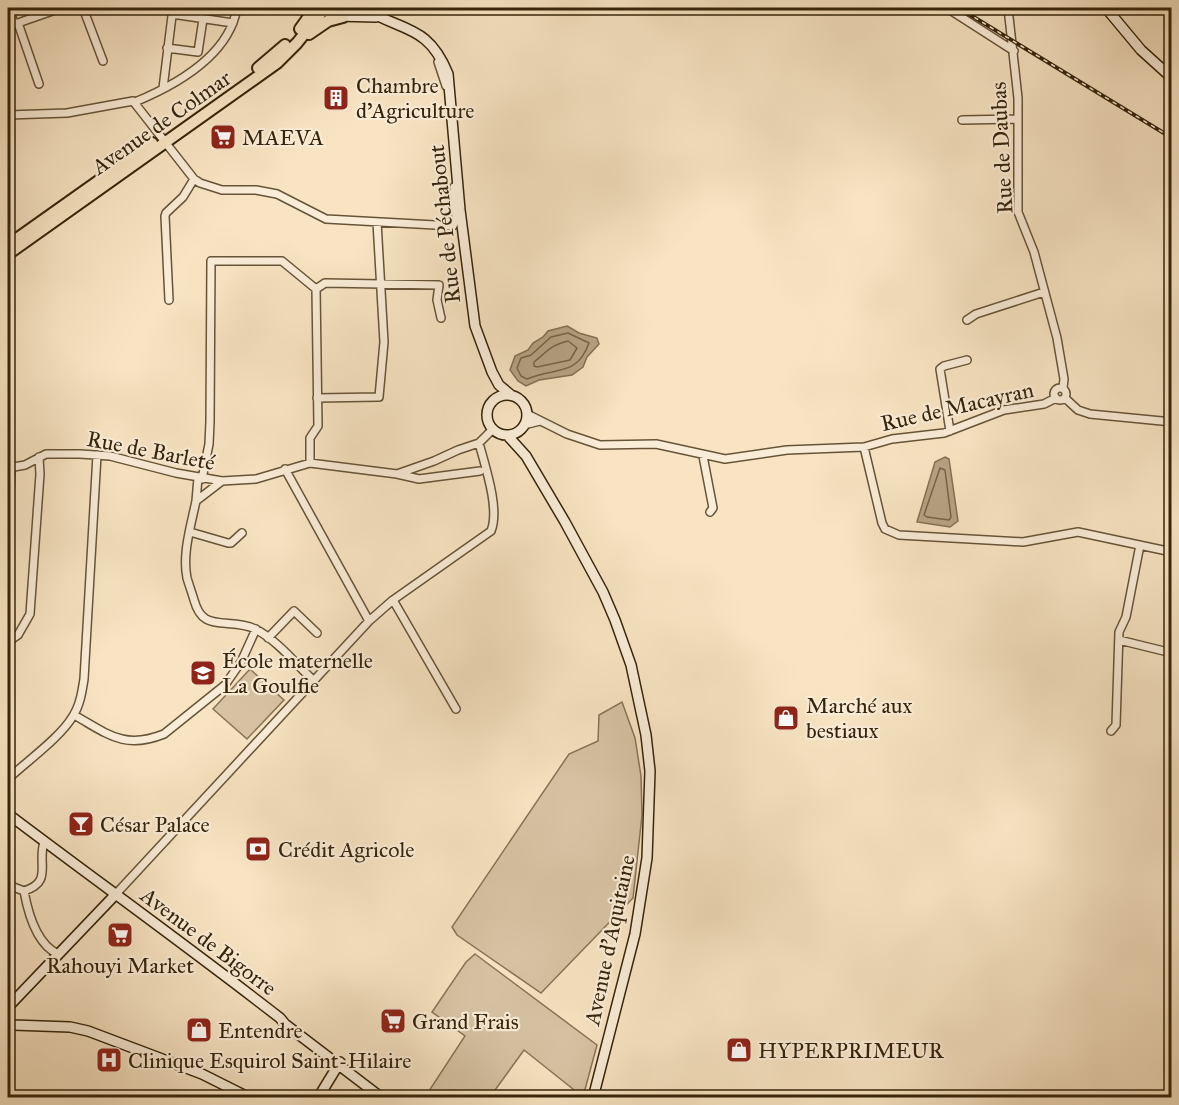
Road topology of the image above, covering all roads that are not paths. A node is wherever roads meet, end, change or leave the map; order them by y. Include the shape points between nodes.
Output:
1 (9, 8) edge
2 (61, 8) edge
3 (83, 8) edge
4 (237, 8) edge
5 (363, 8) edge
6 (947, 8) edge
7 (1008, 8) edge
8 (1106, 8) edge
9 (317, 9) edge
10 (172, 11) edge
11 (343, 17) junction
12 (378, 17) junction
13 (203, 19) junction
14 (13, 23) edge
15 (233, 23) junction
16 (406, 27) junction
17 (297, 43) junction
18 (168, 48) junction
19 (1014, 51) junction
20 (103, 61) dead end
21 (1172, 78) edge
22 (39, 84) dead end
23 (163, 88) junction
24 (135, 102) junction
25 (8, 115) edge
26 (1018, 119) junction
27 (962, 120) dead end
28 (165, 142) junction
29 (194, 179) junction
30 (377, 222) junction
31 (8, 244) edge
32 (8, 255) edge
33 (380, 283) junction
34 (315, 289) junction
35 (1044, 292) junction
36 (169, 300) dead end
37 (441, 318) dead end
38 (967, 320) dead end
39 (967, 360) dead end
40 (492, 372) junction
41 (511, 395) junction
42 (317, 398) junction
43 (1060, 398) junction
44 (494, 399) junction
45 (527, 414) junction
46 (540, 421) junction
47 (1172, 422) edge
48 (523, 427) junction
49 (493, 429) junction
50 (950, 431) junction
51 (507, 435) junction
52 (480, 443) junction
53 (864, 447) junction
54 (98, 454) junction
55 (526, 456) junction
56 (703, 456) junction
57 (39, 457) junction
58 (434, 461) junction
59 (310, 463) junction
60 (9, 468) edge
61 (285, 469) junction
62 (480, 471) dead end
63 (397, 474) junction
64 (435, 477) junction
65 (200, 478) junction
66 (222, 481) junction
67 (196, 501) junction
68 (710, 512) dead end
69 (190, 532) junction
70 (242, 533) dead end
71 (8, 535) edge
72 (1140, 545) junction
73 (1172, 552) edge
74 (393, 600) junction
75 (369, 621) junction
76 (256, 629) junction
77 (317, 633) dead end
78 (268, 638) junction
79 (1119, 640) junction
80 (8, 642) edge
81 (1168, 652) dead end
82 (313, 680) junction
83 (456, 709) dead end
84 (74, 715) junction
85 (1112, 731) dead end
86 (8, 779) edge
87 (8, 814) edge
88 (44, 842) junction
89 (8, 885) edge
90 (24, 891) junction
91 (115, 895) junction
92 (58, 954) junction
93 (32, 982) junction
94 (8, 1007) edge
95 (8, 1015) edge
96 (280, 1018) junction
97 (8, 1020) edge
98 (30, 1026) junction
99 (8, 1028) edge
100 (339, 1064) junction
101 (372, 1083) junction
102 (250, 1098) edge
103 (318, 1098) edge
104 (382, 1098) edge
105 (389, 1098) edge
106 (593, 1098) edge

1 - 14 street
2 - 14 street
3 - 20 street
4 - 15 street
5 - 12 street, Rue de Péchabout
6 - 19 street
7 - 19 street, Rue de Daubas
8 - 21 street via 1141,51
9 - 11 street
9 - 17 main road, Avenue de Colmar
9 - 28 main road, Avenue de Colmar via 261,66
10 - 13 street
10 - 18 street
11 - 12 street
11 - 17 main road via 328,21
12 - 16 street, Rue de Péchabout
13 - 15 street
13 - 18 street via 198,52
14 - 22 street
15 - 23 street via 218,48 186,75
16 - 30 street via 433,54 444,79 456,220 453,226
16 - 40 street, Rue de Péchabout via 429,42 448,74 475,326
17 - 28 main road, Avenue de Colmar via 266,71
18 - 23 street
19 - 26 street, Rue de Daubas
23 - 24 street
24 - 25 street via 61,113
24 - 28 street
26 - 27 street
26 - 35 street, Rue de Daubas via 1018,212 1032,245
28 - 29 street
28 - 31 main road, Avenue de Colmar
28 - 32 main road, Avenue de Colmar
29 - 30 street via 222,190 278,194 326,219
29 - 36 street via 165,216
30 - 33 street
33 - 34 street via 325,283
33 - 37 street via 439,285
33 - 42 street via 384,342 379,397
34 - 42 street
34 - 65 street via 282,261 210,261 209,444
35 - 38 street
35 - 43 street, Rue de Daubas via 1060,350 1064,379 1063,388 1056,391
39 - 50 street via 940,369
40 - 41 street, Rue de Péchabout
40 - 44 street, Rue de Péchabout
41 - 44 street
41 - 45 street via 521,400
42 - 59 street via 318,426 310,438
43 - 47 street via 1090,414
43 - 50 street, Rue de Macayran via 1004,410
44 - 49 street via 488,411
45 - 46 street, Rue de Macayran
45 - 48 street
46 - 48 street
46 - 56 street, Rue de Macayran via 600,446 656,444
48 - 51 street
48 - 55 street, Avenue d'Aquitaine
49 - 51 street
49 - 52 street, Rue de Barleté
50 - 53 street, Rue de Macayran
51 - 55 street, Avenue d'Aquitaine
52 - 58 street, Rue de Barleté
52 - 74 street via 492,505 491,531
53 - 56 street, Rue de Macayran via 787,450 725,459
53 - 72 street via 882,523 898,535 1023,542 1078,532
54 - 57 street, Rue de Barleté via 54,453
54 - 65 street, Rue de Barleté
54 - 84 street via 84,680
55 - 106 street, Avenue d'Aquitaine via 615,620 631,665 650,771 647,858 634,934
56 - 68 street via 713,508
57 - 60 street, Rue de Barleté
57 - 80 street via 30,615 18,635
58 - 63 street, Rue de Barleté
58 - 64 street
59 - 61 street, Rue de Barleté
59 - 63 street, Rue de Barleté
60 - 71 street
61 - 66 street, Rue de Barleté via 256,478
61 - 75 street
62 - 64 street, Rue de Barleté
63 - 64 street, Rue de Barleté
65 - 66 street, Rue de Barleté
65 - 67 street
66 - 67 street
67 - 69 street
69 - 70 street via 228,543
69 - 76 street via 187,579 201,615 208,620
72 - 73 street
72 - 79 street
74 - 75 street
74 - 83 street
75 - 82 street
76 - 78 street
76 - 84 street via 225,685 164,734 129,741
77 - 78 street via 294,611
78 - 82 street
79 - 81 street
79 - 85 street via 1116,725
82 - 91 street
84 - 86 street
87 - 88 street, Avenue de Bigorre
88 - 90 street via 41,880
88 - 91 street, Avenue de Bigorre
89 - 90 street
90 - 92 street via 33,925
91 - 92 street
91 - 96 street, Avenue de Bigorre
92 - 93 street
93 - 94 street
93 - 95 street
96 - 100 street, Avenue de Bigorre
96 - 101 street, Avenue de Bigorre
97 - 98 street
98 - 99 street
98 - 102 street via 88,1032 206,1076
100 - 101 street
100 - 103 street
100 - 104 street
101 - 105 street, Avenue de Bigorre

